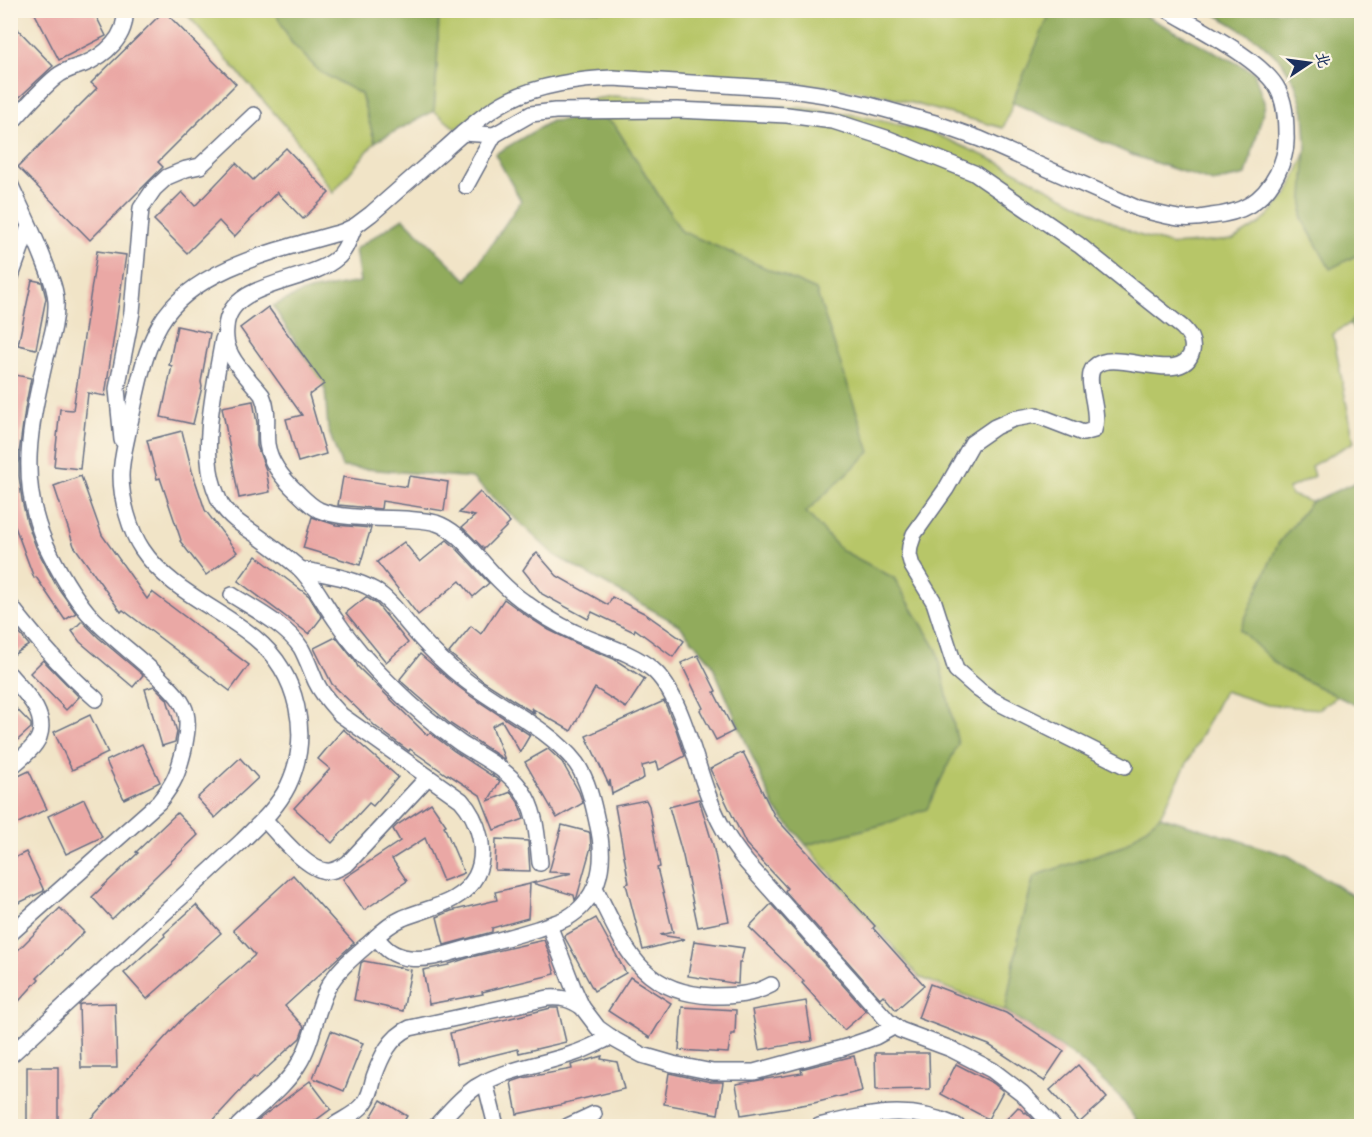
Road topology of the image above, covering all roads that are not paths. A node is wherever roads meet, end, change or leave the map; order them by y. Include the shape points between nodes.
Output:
1 (125, 10) edge
2 (1168, 10) edge
3 (254, 116) dead end
4 (10, 124) edge
5 (463, 133) junction
6 (494, 135) junction
7 (10, 184) edge
8 (465, 186) dead end
9 (29, 226) junction
10 (355, 226) junction
11 (10, 279) edge
12 (226, 324) junction
13 (123, 454) junction
14 (300, 569) junction
15 (232, 594) dead end
16 (10, 605) edge
17 (10, 675) edge
18 (96, 699) dead end
19 (1125, 766) dead end
20 (10, 768) edge
21 (428, 777) junction
22 (264, 819) junction
23 (540, 863) dead end
24 (595, 888) junction
25 (549, 925) junction
26 (10, 934) edge
27 (376, 937) junction
28 (771, 985) dead end
29 (582, 1007) junction
30 (895, 1026) junction
31 (610, 1037) junction
32 (10, 1056) edge
33 (485, 1082) junction
34 (594, 1114) dead end
35 (871, 1121) edge
36 (238, 1126) edge
37 (333, 1126) edge
38 (436, 1126) edge
39 (496, 1126) edge
40 (568, 1126) edge
41 (819, 1126) edge
42 (957, 1126) edge
43 (1053, 1126) edge

1 - 4 street via 123,28 106,51 57,76
2 - 5 street via 1258,67 1282,99 1286,139 1280,168 1261,197 1240,211 1182,219 1139,209 935,123 785,89 587,79 510,99
3 - 13 street via 200,166 167,177 141,208 132,312 117,389
5 - 6 street
5 - 10 street
6 - 8 street
6 - 19 street via 531,114 555,111 676,110 833,121 974,173 1079,245 1182,327 1189,334 1192,347 1191,355 1180,365 1161,367 1114,361 1095,366 1090,382 1094,430 1083,433 1028,415 995,427 972,443 910,546 912,566 934,602 956,670 993,700
7 - 9 street
9 - 11 street
9 - 26 street via 53,283 56,302 30,431 29,478 38,523 61,573 87,612 180,699 187,725 179,769 159,802
10 - 12 street via 340,256 309,274 247,295 237,303
10 - 13 street via 236,264 173,306 160,323 146,358
12 - 14 street via 210,429 213,485 231,516
12 - 30 street via 232,358 265,402 267,444 275,466 312,506 338,515 421,520 448,528 522,600 573,632 634,657 652,669 672,696 730,842
13 - 22 street via 123,492 141,549 182,589 263,645 281,666 291,688 299,719 299,751 288,786
14 - 23 street via 335,620 394,688 427,718 507,774 521,789 533,811
14 - 24 street via 374,589 457,674 563,749 576,764 593,803 601,851
15 - 21 street via 271,620 301,647 317,683 341,715
16 - 18 street
17 - 20 street via 33,704 41,726 32,747
21 - 22 street via 339,868 326,871 313,867
21 - 27 street via 468,808 478,830 481,862 463,893 389,926
22 - 32 street
24 - 25 street via 584,905
24 - 28 street via 631,956 662,984 692,993 726,996 752,993
25 - 27 street via 430,957 409,958 393,953
25 - 29 street
27 - 36 street via 334,976 307,1047 291,1076
29 - 31 street
29 - 37 street via 560,997 401,1032 380,1059 364,1103
30 - 31 street via 846,1047 754,1072 714,1072 673,1064 642,1055
30 - 43 street via 992,1070 1022,1093
31 - 33 street via 573,1054
33 - 38 street via 456,1104
33 - 39 street
34 - 40 street
35 - 41 street
35 - 42 street via 892,1112 905,1112

